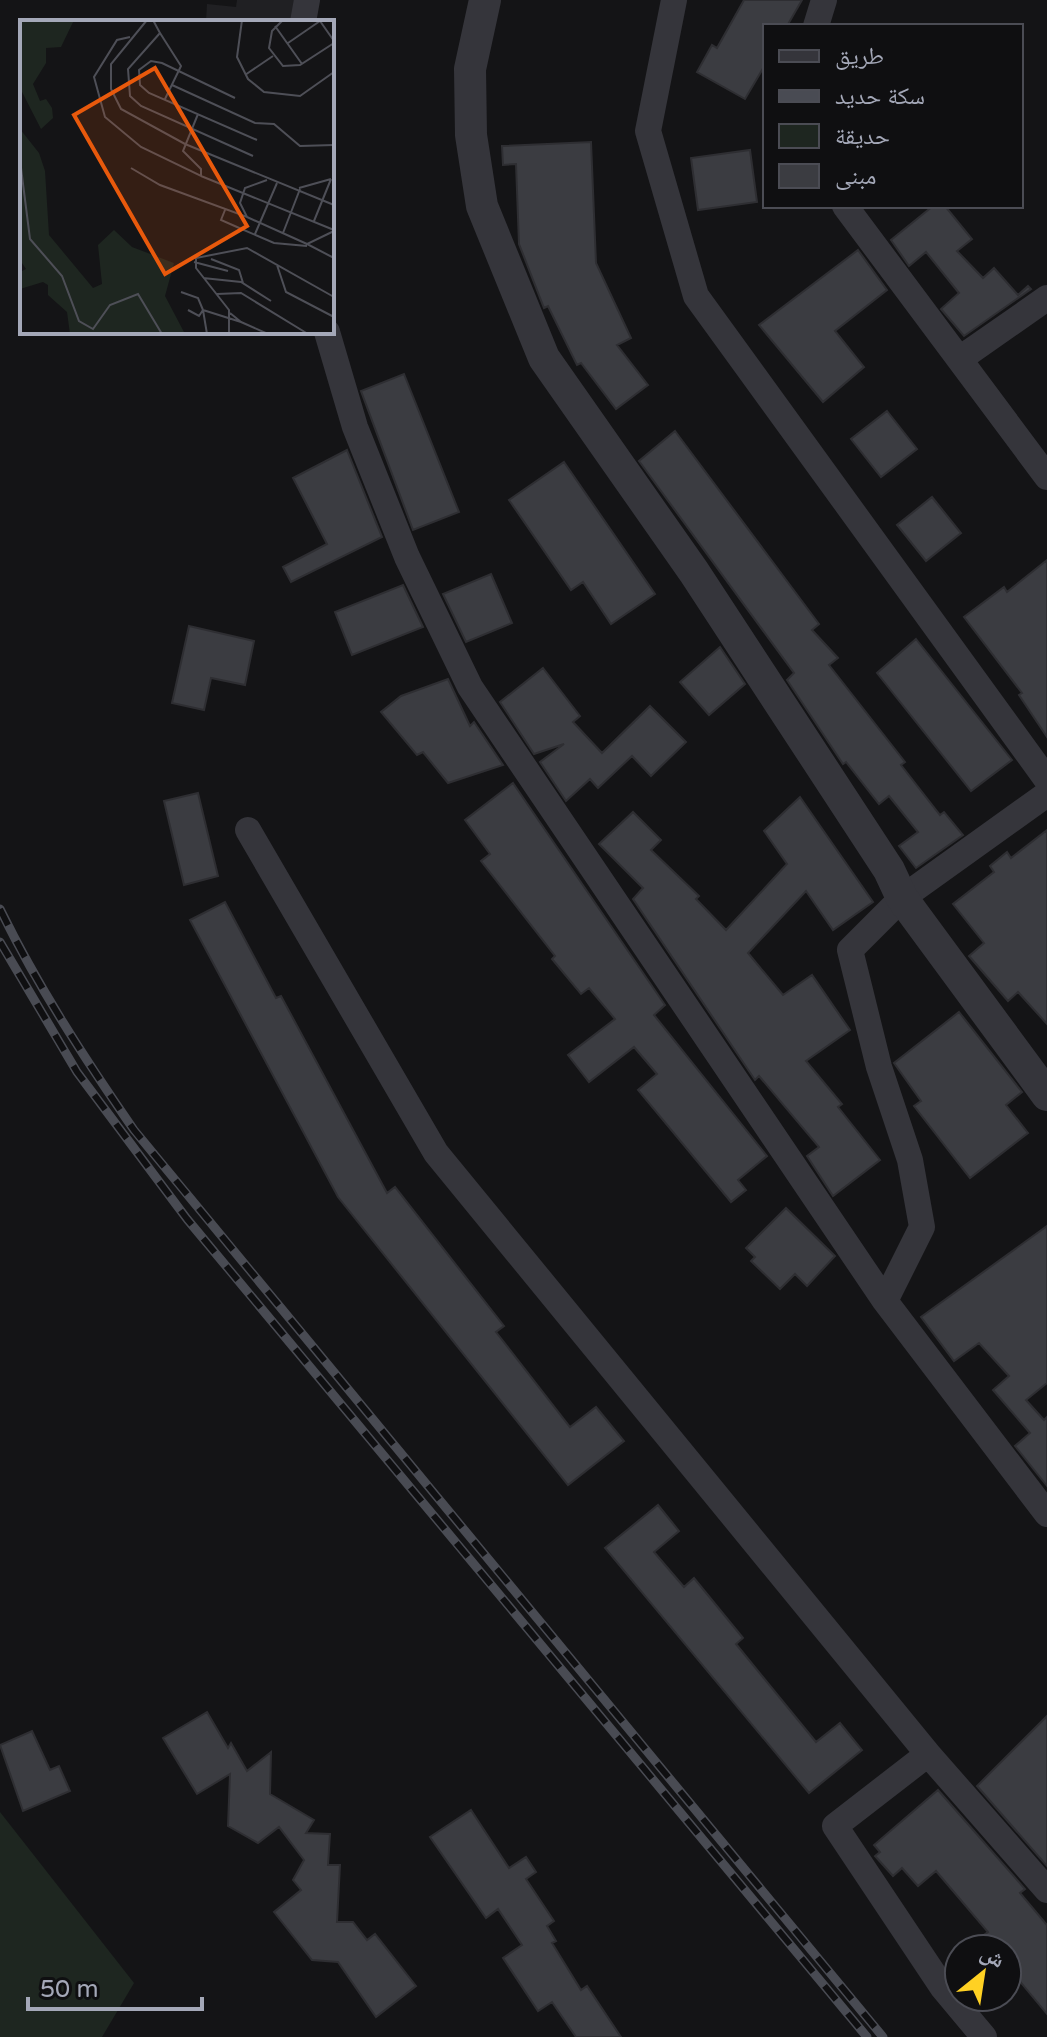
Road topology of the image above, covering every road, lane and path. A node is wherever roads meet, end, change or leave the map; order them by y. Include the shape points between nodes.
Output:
1 (307, 0) edge
2 (485, 0) edge
3 (674, 0) edge
4 (824, 0) edge
5 (303, 20) edge
6 (817, 24) edge
7 (847, 208) edge
8 (1047, 298) edge
9 (328, 334) edge
10 (961, 358) junction
11 (1047, 477) edge
12 (1047, 780) edge
13 (1047, 794) edge
14 (248, 830) dead end
15 (902, 898) junction
16 (1047, 1095) edge
17 (885, 1301) junction
18 (1047, 1514) edge
19 (928, 1754) junction
20 (1047, 1890) edge
21 (984, 2037) edge

1 - 5 street
2 - 15 street via 470,69 471,135 482,206 544,358 694,572 889,870
3 - 12 street via 648,131 696,296
4 - 6 street
7 - 10 street
8 - 10 street
9 - 17 street via 355,427 390,514 470,687
10 - 11 street
13 - 15 street
14 - 19 street via 436,1153
15 - 16 street
15 - 17 street via 850,950 879,1067 910,1160 922,1227
17 - 18 street
19 - 20 street
19 - 21 street via 835,1826 943,1988

